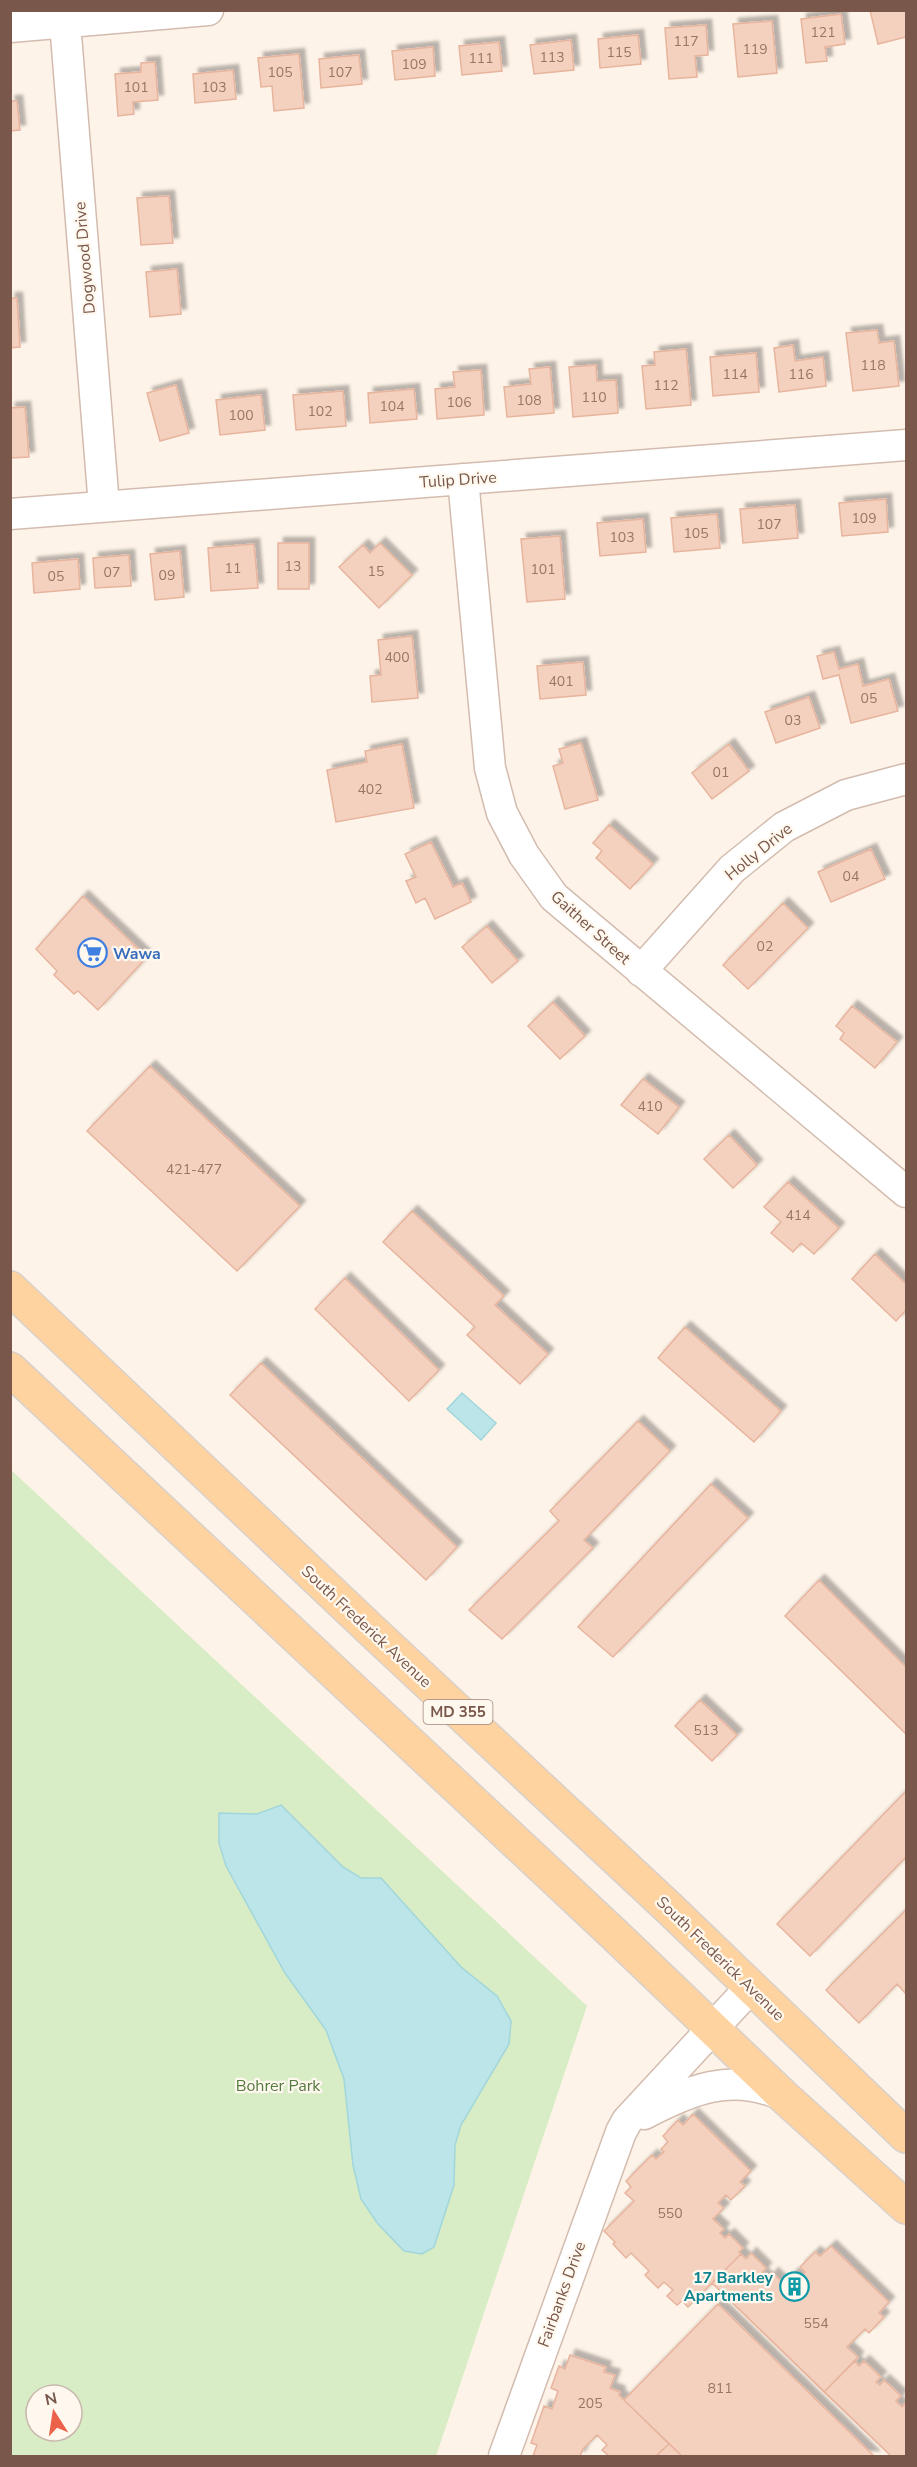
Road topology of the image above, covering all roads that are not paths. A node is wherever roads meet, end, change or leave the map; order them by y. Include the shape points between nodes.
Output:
1 (208, 10) edge
2 (64, 17) edge
3 (10, 27) edge
4 (906, 445) edge
5 (463, 478) junction
6 (104, 506) junction
7 (10, 514) edge
8 (906, 779) edge
9 (641, 971) junction
10 (906, 1192) edge
11 (10, 1288) edge
12 (10, 1369) edge
13 (750, 1988) junction
14 (713, 2029) junction
15 (782, 2095) junction
16 (621, 2132) junction
17 (906, 2136) edge
18 (906, 2207) edge
19 (504, 2457) edge

1 - 2 street
2 - 3 street
2 - 6 street, Dogwood Drive
4 - 5 street, Tulip Drive
5 - 6 street, Tulip Drive
5 - 9 street, Gaither Street via 490,768 502,813 524,855 554,897
6 - 7 street, Tulip Drive
8 - 9 street, Holly Drive via 846,795 784,827 732,869
9 - 10 street, Gaither Street
11 - 13 main road, South Frederick Avenue / MD 355
12 - 14 main road, MD 355
13 - 14 street, Fairbanks Drive
13 - 17 main road, South Frederick Avenue / MD 355
14 - 15 main road, MD 355
14 - 16 street, Fairbanks Drive
15 - 16 street via 736,2084 705,2087 642,2115
15 - 18 main road, MD 355
16 - 19 street, Fairbanks Drive

